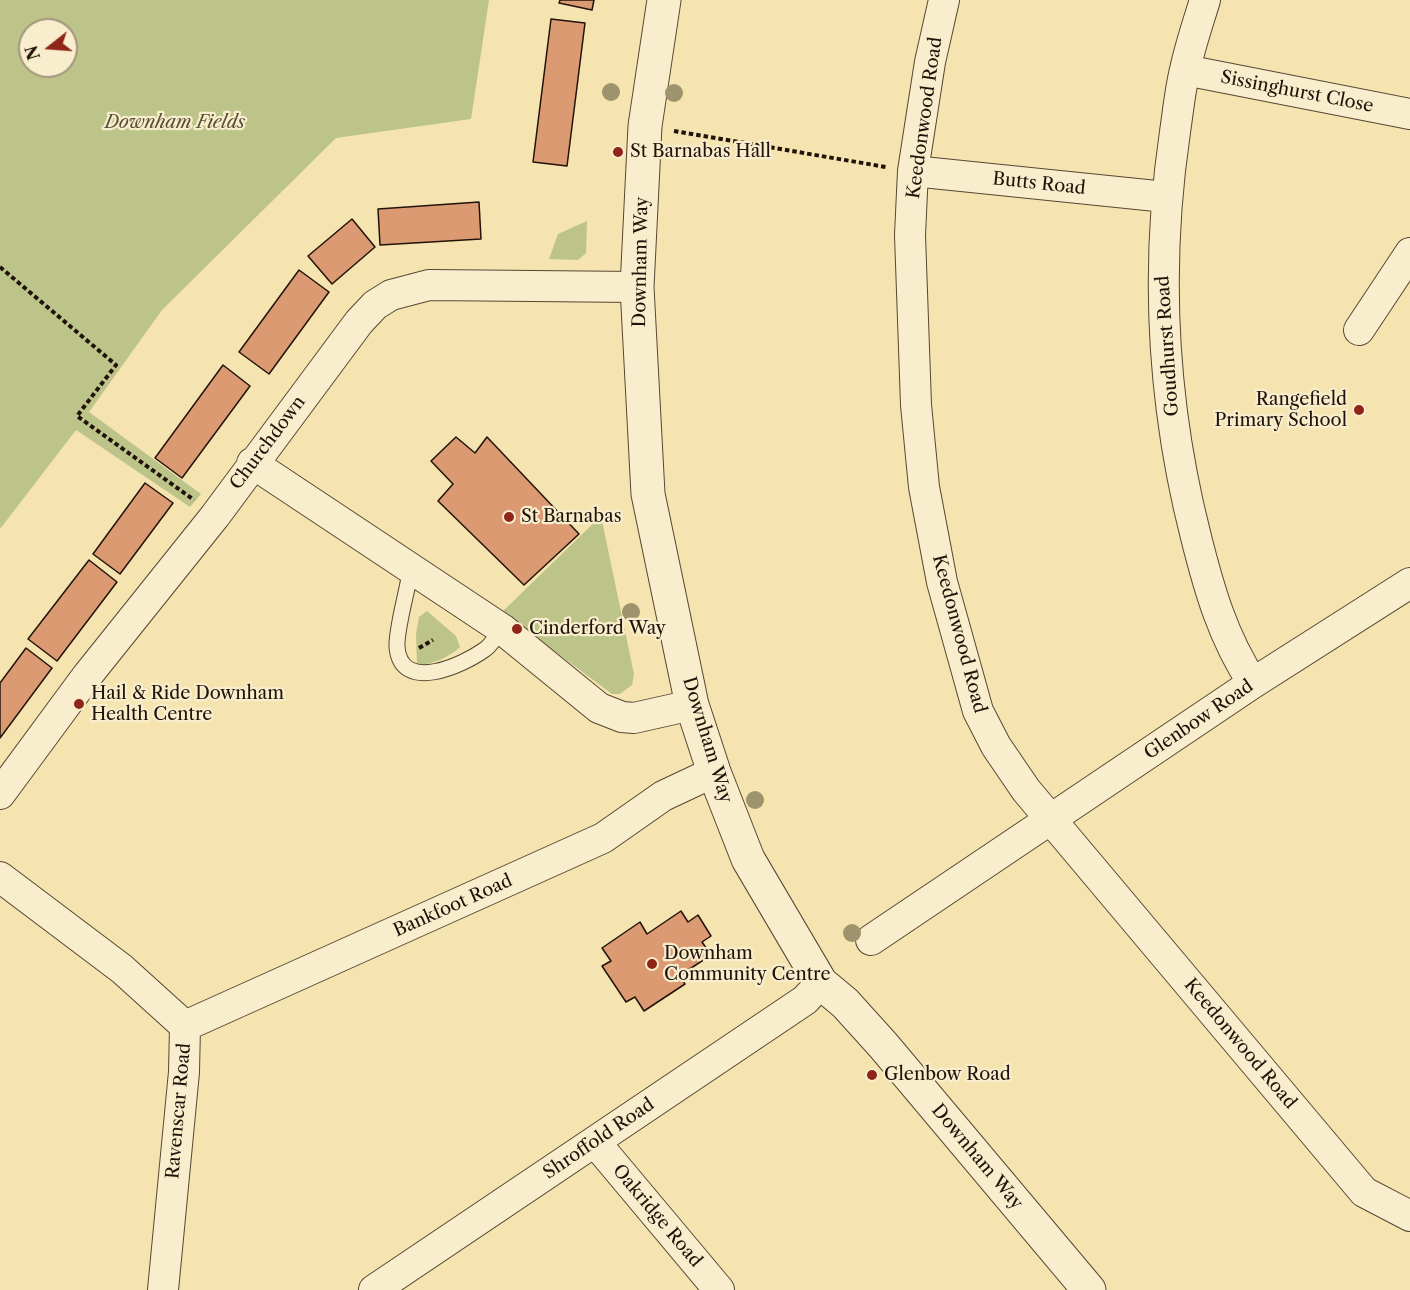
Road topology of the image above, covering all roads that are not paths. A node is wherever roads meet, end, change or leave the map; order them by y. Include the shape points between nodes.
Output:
1 (664, 0) edge
2 (944, 0) edge
3 (1205, 0) edge
4 (1185, 70) junction
5 (1410, 114) edge
6 (913, 171) junction
7 (1166, 197) junction
8 (1410, 253) edge
9 (637, 287) junction
10 (1359, 330) dead end
11 (252, 463) junction
12 (414, 569) junction
13 (1410, 583) edge
14 (502, 629) junction
15 (1253, 683) junction
16 (692, 705) junction
17 (714, 772) junction
18 (0, 794) edge
19 (1051, 820) junction
20 (0, 877) edge
21 (871, 940) dead end
22 (822, 983) junction
23 (185, 1026) junction
24 (595, 1142) junction
25 (1410, 1216) edge
26 (382, 1288) edge
27 (162, 1290) edge
28 (719, 1290) edge
29 (1089, 1290) edge

1 - 9 street, Downham Way via 645,126
2 - 6 street, Keedonwood Road
3 - 4 street, Goudhurst Road
4 - 5 street, Sissinghurst Close
4 - 7 street, Goudhurst Road
6 - 7 street, Butts Road
6 - 19 street, Keedonwood Road via 910,234 916,405 924,487 942,582 978,711 996,746
7 - 15 street, Goudhurst Road via 1164,329 1186,498 1210,595 1234,654
8 - 10 street
9 - 11 street, Churchdown via 429,285 391,295 359,322
9 - 16 street, Downham Way via 648,494
11 - 12 street
11 - 18 street, Churchdown
12 - 14 street
12 - 14 lane via 397,647 412,672 437,671 463,662 487,649
13 - 15 street, Glenbow Road
14 - 16 street via 599,708 634,718
15 - 19 street, Glenbow Road
16 - 17 street, Downham Way
17 - 22 street, Downham Way via 748,860
17 - 23 street, Bankfoot Road via 663,796 603,838
19 - 21 street, Glenbow Road
19 - 25 street, Keedonwood Road via 1364,1191
20 - 23 street, Ravenscar Road via 122,969
22 - 24 street, Shroffold Road via 805,1000
22 - 29 street, Downham Way via 883,1045
23 - 27 street, Ravenscar Road
24 - 26 street, Shroffold Road
24 - 28 street, Oakridge Road

